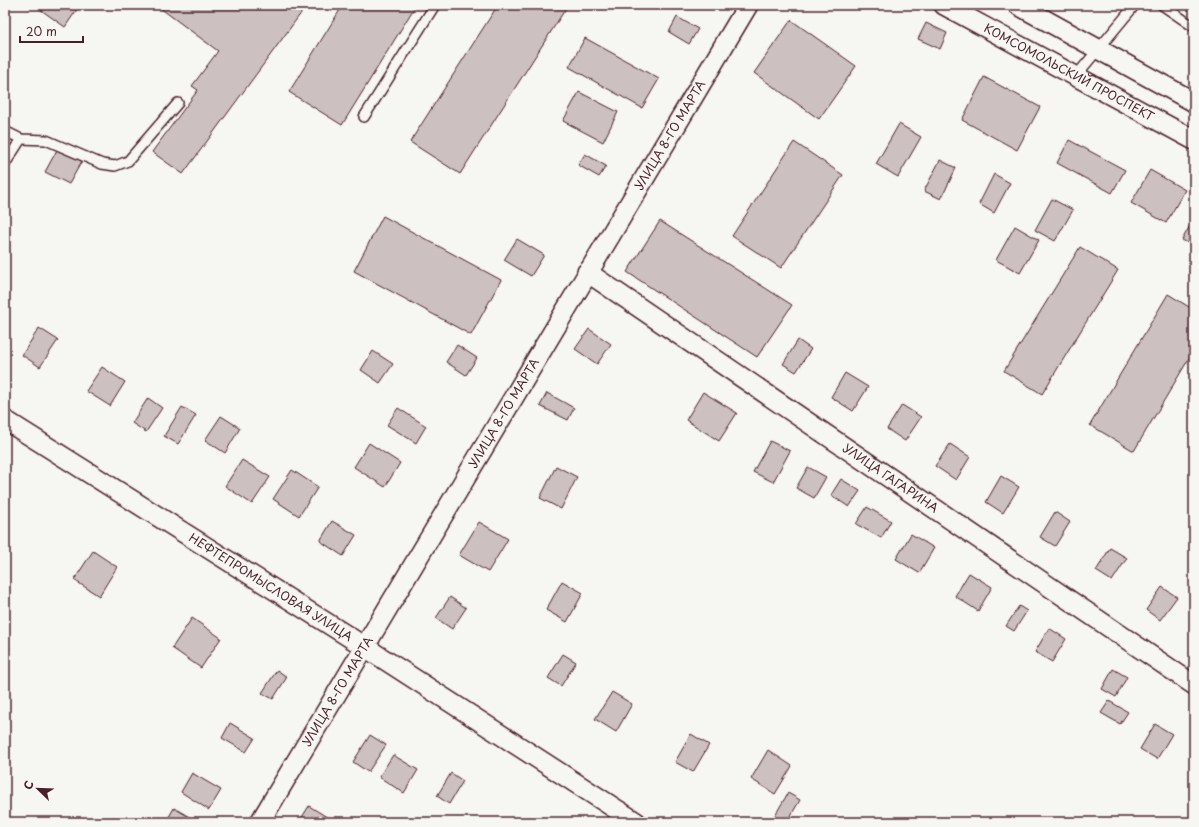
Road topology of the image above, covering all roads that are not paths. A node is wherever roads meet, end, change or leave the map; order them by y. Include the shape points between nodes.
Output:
1 (435, 5) edge
2 (748, 5) edge
3 (944, 5) edge
4 (1018, 5) edge
5 (1135, 5) edge
6 (1162, 5) edge
7 (1194, 27) edge
8 (1099, 49) junction
9 (1076, 76) junction
10 (1194, 102) edge
11 (178, 103) dead end
12 (364, 117) dead end
13 (5, 131) edge
14 (21, 140) junction
15 (1194, 140) edge
16 (5, 164) edge
17 (587, 272) junction
18 (5, 420) edge
19 (365, 647) junction
20 (1194, 685) edge
21 (260, 822) edge
22 (636, 822) edge

1 - 12 lane
2 - 17 street, УЛИЦА 8-ГО МАРТА
3 - 9 street, КОМСОМОЛЬСКИЙ ПРОСПЕКТ
4 - 8 street
5 - 8 lane
6 - 7 lane
8 - 9 lane
8 - 10 street
9 - 15 street, КОМСОМОЛЬСКИЙ ПРОСПЕКТ
11 - 14 lane via 128,162 115,166 102,164 46,140
13 - 14 lane
14 - 16 lane
17 - 19 street, УЛИЦА 8-ГО МАРТА
17 - 20 street, УЛИЦА ГАГАРИНА
18 - 19 street, НЕФТЕПРОМЫСЛОВАЯ УЛИЦА
19 - 21 street, УЛИЦА 8-ГО МАРТА
19 - 22 street, НЕФТЕПРОМЫСЛОВАЯ УЛИЦА

